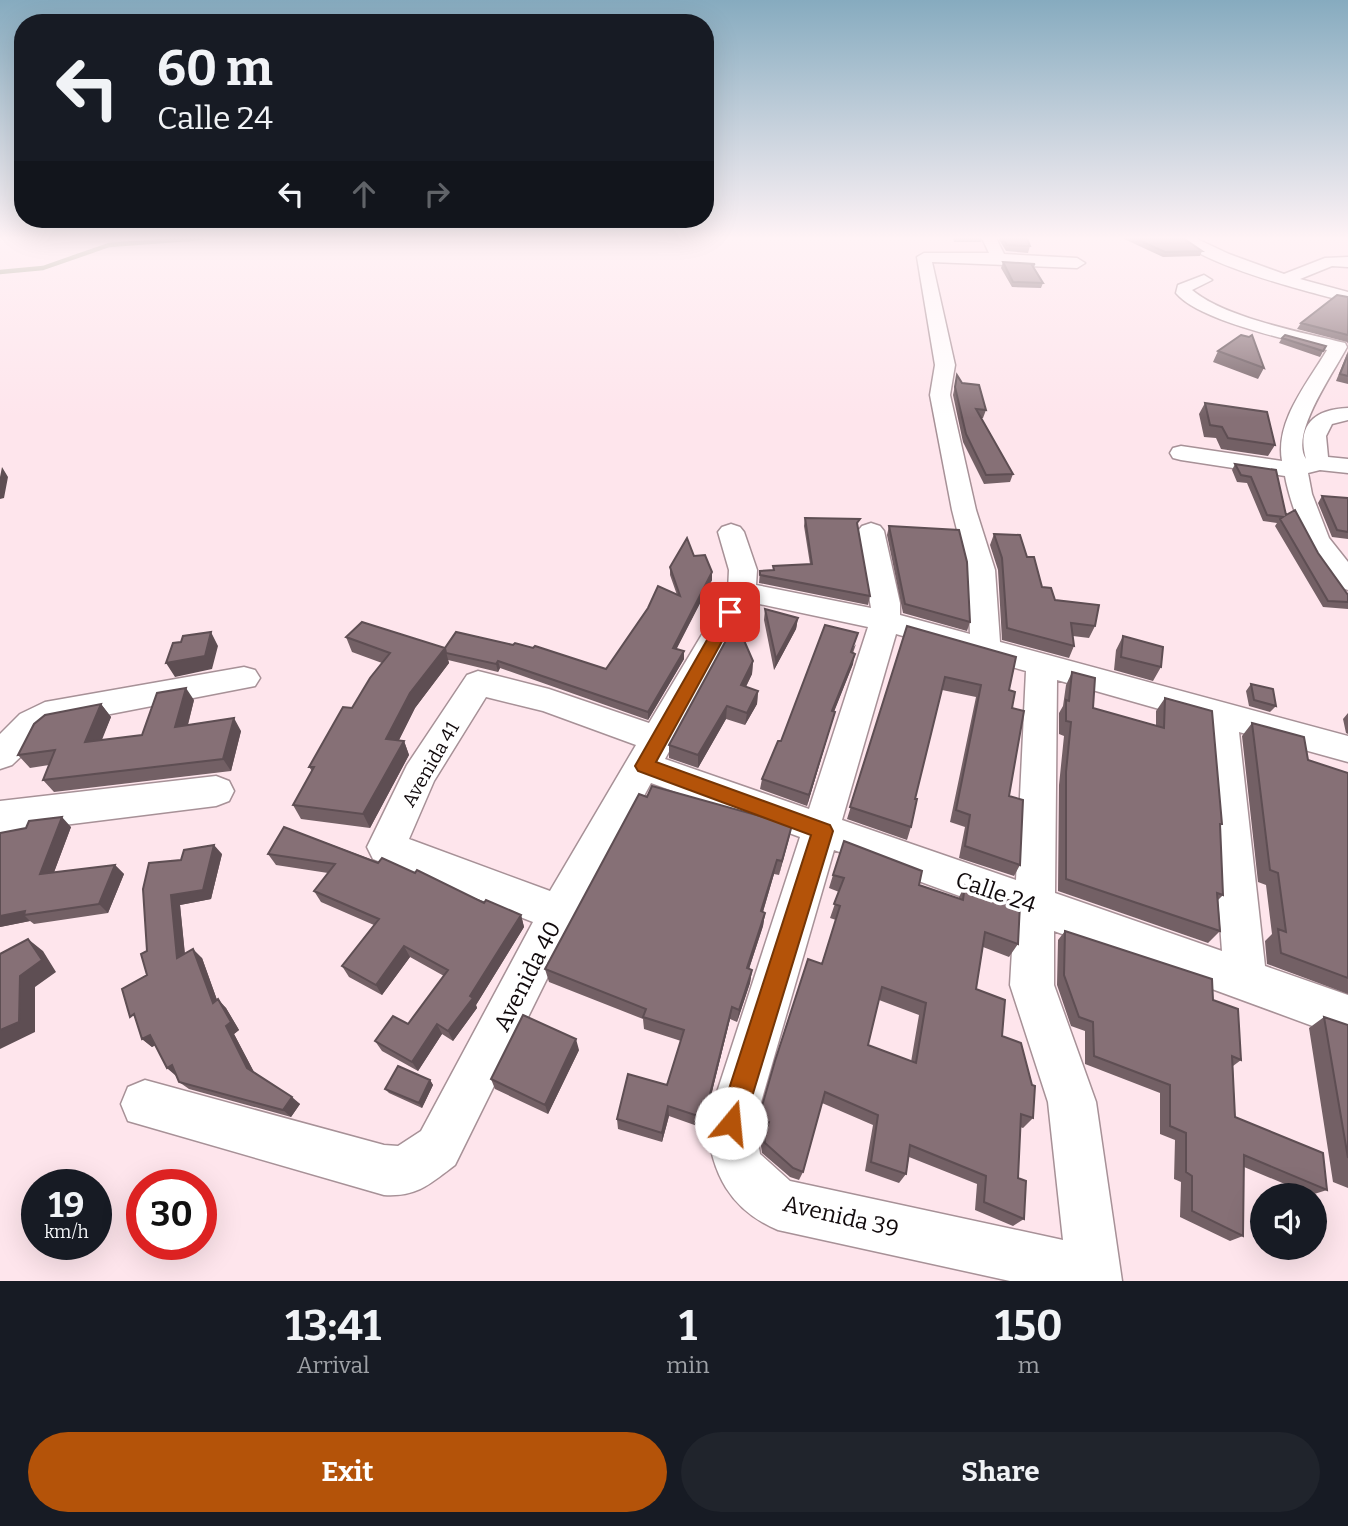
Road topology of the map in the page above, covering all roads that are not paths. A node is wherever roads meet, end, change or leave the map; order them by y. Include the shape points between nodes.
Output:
1 (931, 298) edge
2 (1189, 298) edge
3 (1345, 346) edge
4 (1348, 414) edge
5 (1181, 453) dead end
6 (1319, 463) junction
7 (1348, 466) edge
8 (1293, 470) junction
9 (871, 531) dead end
10 (731, 532) dead end
11 (1348, 581) edge
12 (742, 591) junction
13 (886, 621) junction
14 (986, 651) junction
15 (1042, 666) junction
16 (244, 678) dead end
17 (478, 683) joint
18 (1221, 714) junction
19 (1348, 748) edge
20 (652, 753) junction
21 (0, 755) edge
22 (216, 791) dead end
23 (0, 817) edge
24 (823, 831) junction
25 (1035, 906) junction
26 (559, 913) junction
27 (1245, 980) junction
28 (1348, 1017) edge
29 (145, 1104) dead end
30 (1094, 1278) edge

1 - 14 street via 945,365 940,396 981,570
2 - 3 street via 1237,317
3 - 8 street via 1294,425
4 - 6 street via 1330,415 1318,429 1313,450
5 - 8 street
6 - 7 street
6 - 8 street
8 - 11 street via 1317,539
9 - 13 street via 887,603
10 - 12 street via 743,570
12 - 13 street
12 - 20 street, Avenida 40
13 - 14 street
13 - 24 street, Avenida 39
14 - 15 street
15 - 18 street
15 - 25 street
16 - 21 street via 45,714
17 - 20 street, Calle 24 via 549,701
17 - 26 street, Avenida 41 via 419,775 386,847
18 - 19 street
18 - 27 street
20 - 24 street, Calle 24
20 - 26 street, Avenida 40
22 - 23 street
24 - 25 street, Calle 24
24 - 30 street, Avenida 39 via 731,1123 734,1158 743,1176 778,1204 1046,1262
25 - 27 street, Calle 24
25 - 30 street via 1032,985 1072,1102
26 - 29 street, Avenida 40 via 438,1148 405,1171 384,1170
27 - 28 street, Calle 24

